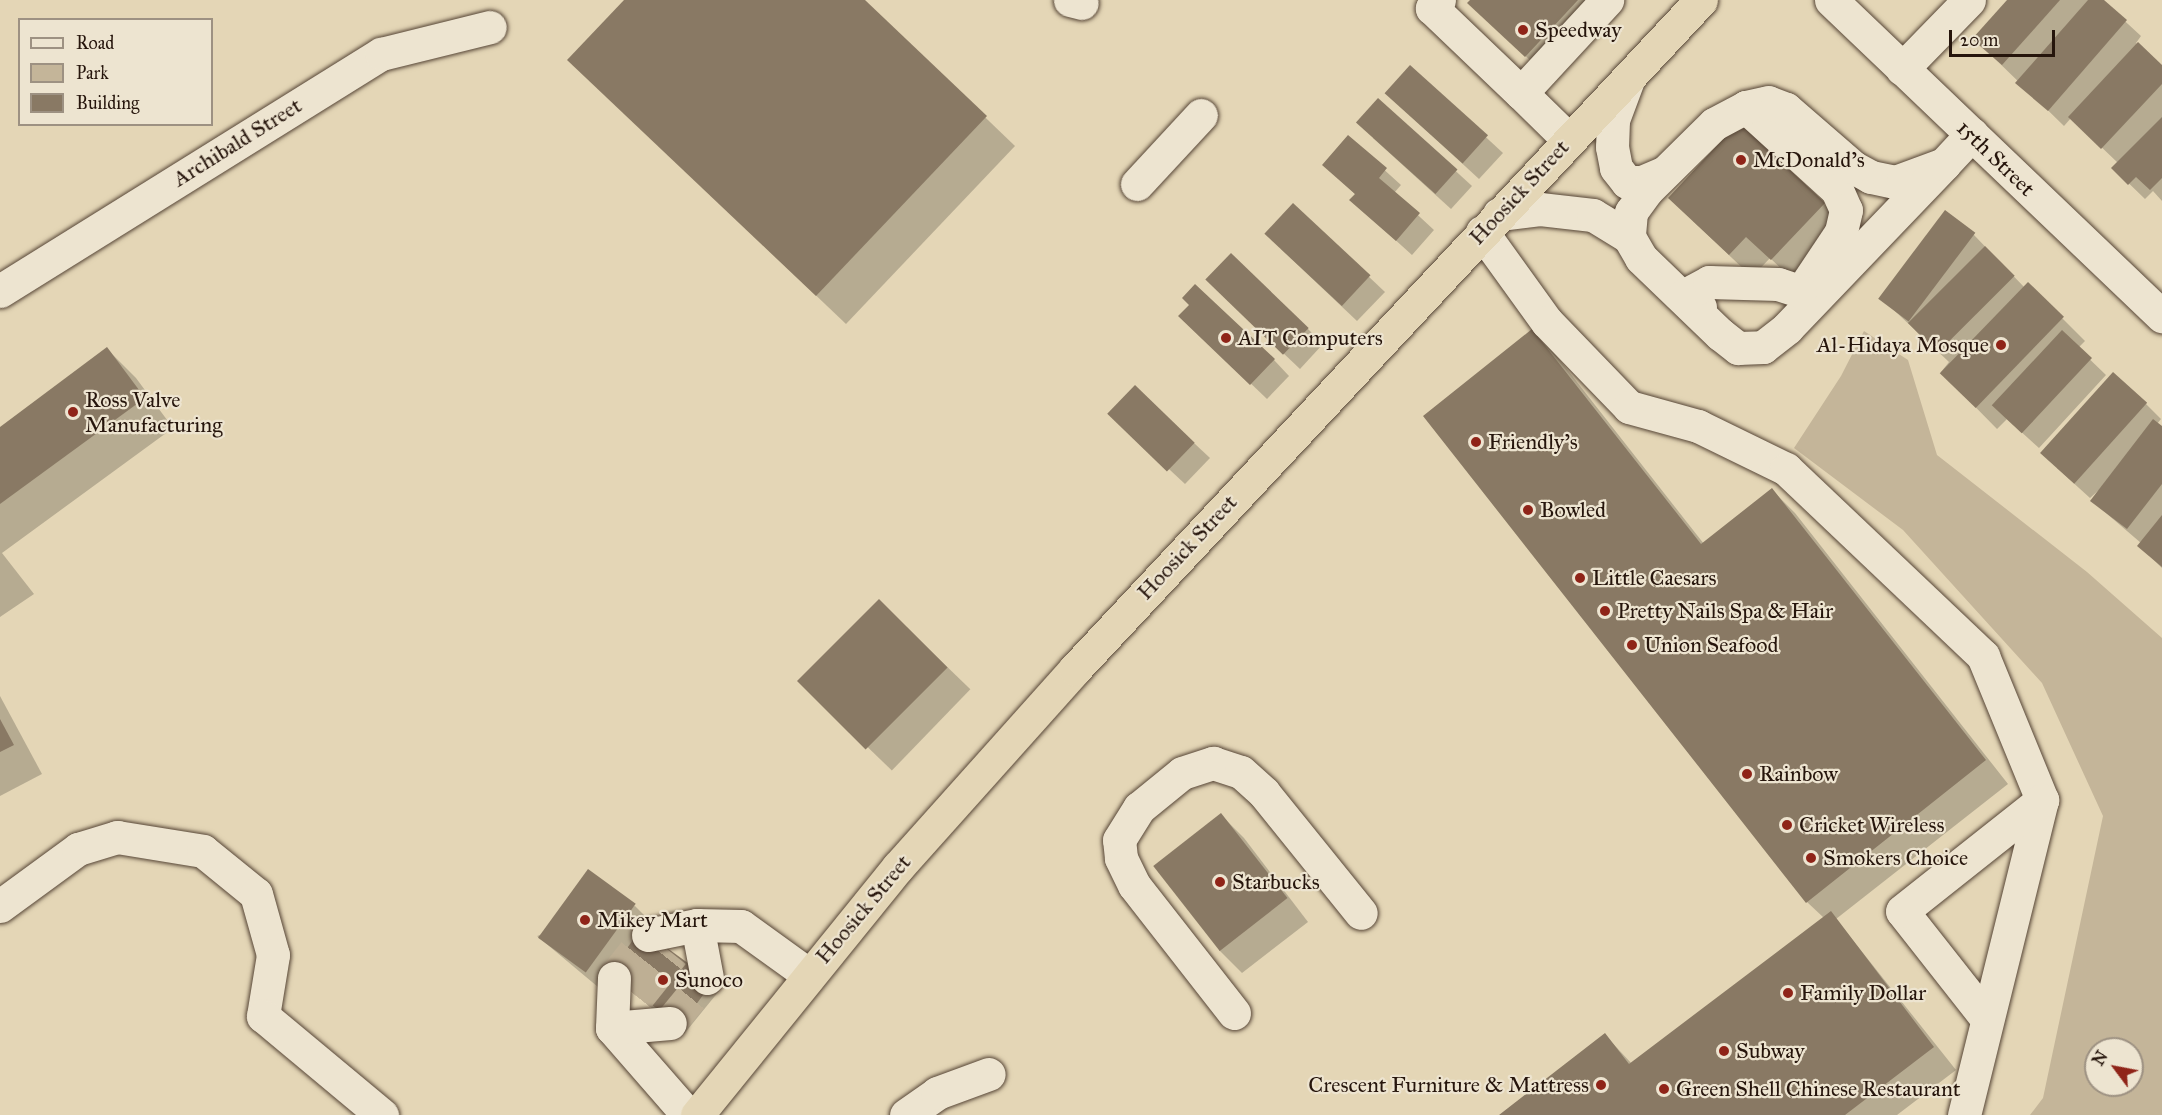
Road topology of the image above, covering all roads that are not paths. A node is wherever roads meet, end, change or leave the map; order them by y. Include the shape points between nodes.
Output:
1 (1439, 0) edge
2 (1607, 0) edge
3 (1701, 0) edge
4 (1831, 0) edge
5 (1969, 0) edge
6 (490, 27) dead end
7 (1902, 69) junction
8 (1629, 77) junction
9 (1521, 93) junction
10 (1746, 106) junction
11 (1201, 115) dead end
12 (1972, 134) junction
13 (1569, 140) junction
14 (1944, 164) junction
15 (1853, 167) junction
16 (1663, 173) junction
17 (1137, 184) dead end
18 (1490, 223) junction
19 (1629, 237) junction
20 (1868, 243) junction
21 (0, 291) edge
22 (1800, 291) junction
23 (1683, 296) junction
24 (2162, 316) edge
25 (2042, 800) junction
26 (0, 906) edge
27 (1361, 913) dead end
28 (697, 924) junction
29 (660, 944) tunnel mouth
30 (809, 975) junction
31 (707, 978) dead end
32 (626, 988) tunnel mouth
33 (1234, 1013) dead end
34 (1987, 1019) junction
35 (670, 1023) dead end
36 (612, 1028) junction
37 (989, 1074) dead end
38 (382, 1115) edge
39 (688, 1115) edge
40 (697, 1115) edge
41 (906, 1115) edge
42 (1964, 1115) edge

1 - 9 street via 1432,8
2 - 9 street
3 - 8 highway, Hoosick Street
4 - 7 street, 15th Street
5 - 7 street
6 - 21 street, Archibald Street via 381,54
7 - 12 street, 15th Street
8 - 13 highway, Hoosick Street
8 - 16 street via 1613,120 1613,160 1627,182 1642,182
9 - 13 street
10 - 15 street via 1768,102 1786,109
10 - 16 street via 1714,124
10 - 22 street via 1837,190 1846,210 1841,232 1823,264
11 - 17 street
12 - 14 street
12 - 24 street, 15th Street
13 - 18 highway, Hoosick Street
14 - 15 street via 1895,182 1871,177
14 - 20 street
15 - 20 street via 1872,216
16 - 19 street via 1631,212
18 - 19 street via 1540,209 1593,215
18 - 25 street via 1547,322 1629,407 1698,426 1786,470 1983,656
18 - 30 highway, Hoosick Street via 1075,669 898,867
19 - 23 street via 1641,258
20 - 23 street via 1787,328 1763,347 1738,348
22 - 23 street via 1778,284 1709,282
22 - 23 street via 1771,329 1741,333
25 - 34 street
25 - 34 street via 1902,911
26 - 38 street via 78,849 117,837 203,851 256,894 273,955 263,1016
27 - 33 street via 1264,793 1241,772 1213,763 1182,773 1139,808 1119,840 1121,858 1134,885
28 - 29 street
28 - 30 street via 741,926
28 - 31 street
30 - 40 highway, Hoosick Street
32 - 36 street
34 - 42 street
35 - 36 street
36 - 39 street
37 - 41 street via 937,1093

